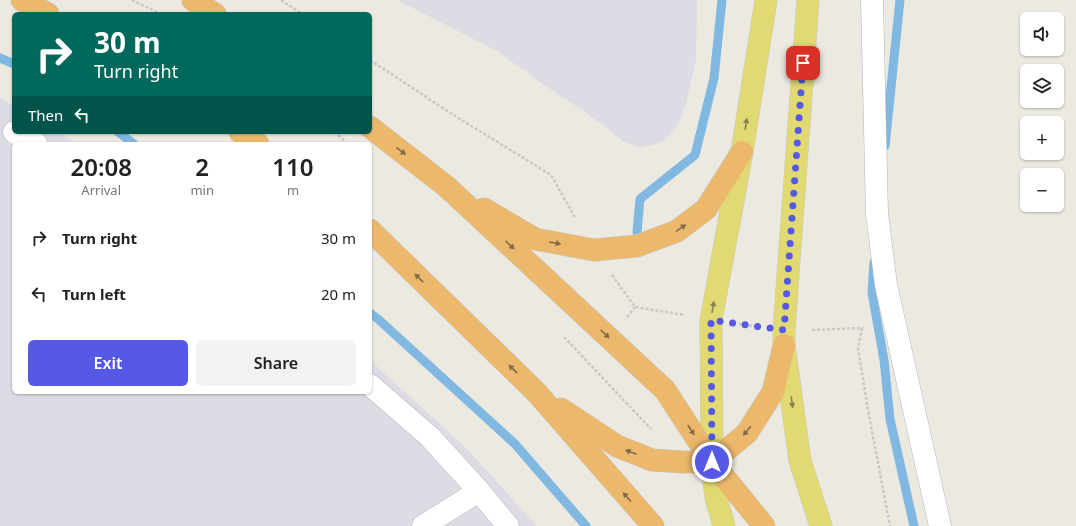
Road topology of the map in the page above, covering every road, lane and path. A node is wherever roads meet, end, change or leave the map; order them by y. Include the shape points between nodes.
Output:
1 (22, 0) edge
2 (132, 0) edge
3 (192, 0) edge
4 (281, 0) edge
5 (766, 0) edge
6 (808, 0) edge
7 (872, 0) edge
8 (44, 12) edge
9 (157, 12) edge
10 (212, 12) edge
11 (299, 12) edge
12 (372, 61) edge
13 (0, 124) edge
14 (372, 129) edge
15 (12, 131) edge
16 (18, 134) edge
17 (243, 134) edge
18 (336, 134) edge
19 (32, 142) edge
20 (255, 142) edge
21 (346, 142) edge
22 (742, 152) junction
23 (447, 187) junction
24 (372, 232) edge
25 (594, 250) junction
26 (711, 320) junction
27 (560, 332) dead end
28 (784, 338) junction
29 (372, 387) edge
30 (537, 392) junction
31 (683, 462) junction
32 (712, 462) junction
33 (479, 491) junction
34 (423, 526) edge
35 (508, 526) edge
36 (653, 526) edge
37 (724, 526) edge
38 (764, 526) edge
39 (820, 526) edge
40 (890, 526) edge
41 (940, 526) edge

1 - 8 highway
2 - 9 path
3 - 10 highway
4 - 11 path
22 -> 5 main road
6 - 28 main road
7 - 41 street via 877,214 886,285
12 - 25 path via 551,175
13 - 15 street
14 -> 23 highway
16 - 19 street
17 - 20 highway
18 - 21 path
25 -> 22 highway via 637,246 677,231 706,209
26 -> 22 main road
23 -> 25 highway via 534,239
23 -> 32 highway via 665,390
30 -> 24 highway
25 - 26 path via 635,307
26 - 28 path
26 - 32 main road
27 - 31 path
28 -> 32 highway via 773,392 747,433
28 -> 39 main road via 800,461
28 - 40 path via 862,328 859,356
29 - 33 street via 430,437
31 -> 30 highway via 652,460 617,446
36 -> 30 highway
31 - 32 highway
32 - 37 main road via 716,498
32 - 38 highway
33 - 34 street
33 - 35 street

